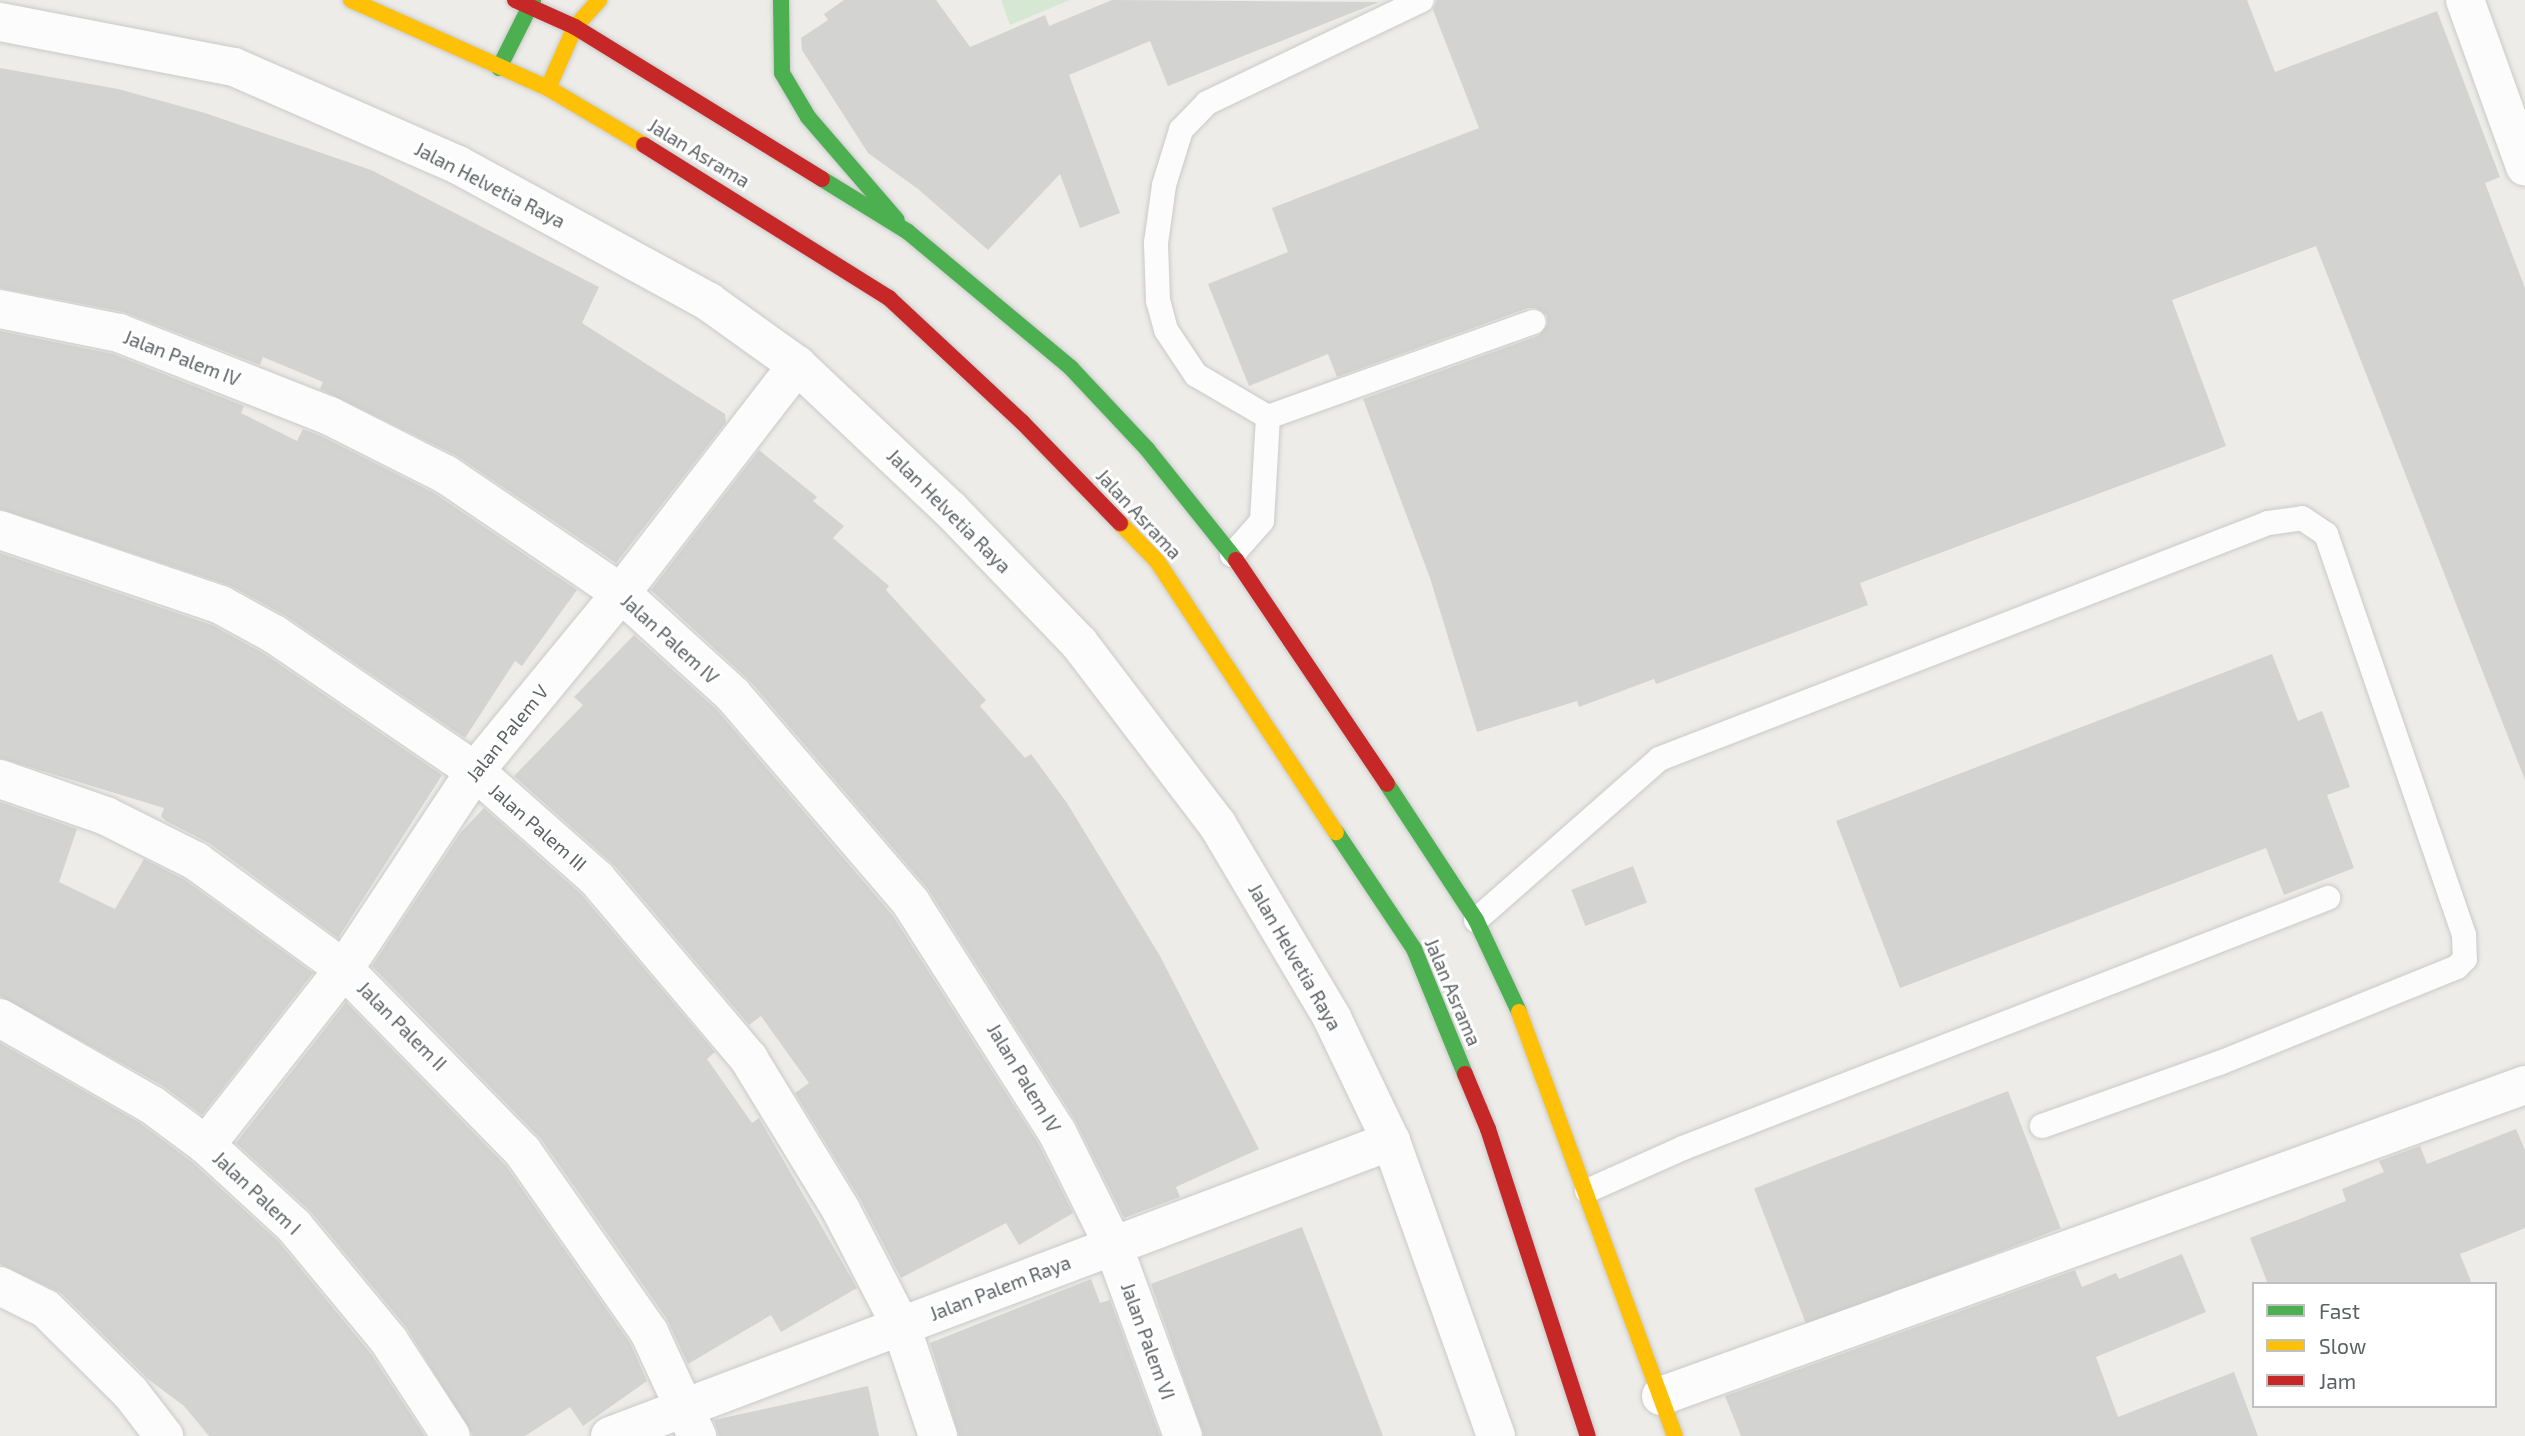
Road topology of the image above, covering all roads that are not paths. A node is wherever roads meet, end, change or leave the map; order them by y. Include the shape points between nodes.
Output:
1 (351, 0) edge
2 (599, 0) edge
3 (781, 0) edge
4 (1423, 0) edge
5 (2465, 0) edge
6 (526, 2) edge
7 (0, 22) edge
8 (575, 27) junction
9 (499, 68) junction
10 (548, 88) junction
11 (2525, 167) edge
12 (908, 233) junction
13 (0, 309) edge
14 (1533, 321) dead end
15 (797, 365) junction
16 (1268, 417) junction
17 (0, 530) edge
18 (1232, 555) junction
19 (621, 593) junction
20 (475, 771) junction
21 (0, 779) edge
22 (2328, 898) dead end
23 (1476, 920) junction
24 (344, 969) junction
25 (0, 1018) edge
26 (2525, 1085) edge
27 (2042, 1126) dead end
28 (1391, 1140) junction
29 (206, 1145) junction
30 (1587, 1191) junction
31 (1113, 1245) junction
32 (0, 1286) edge
33 (901, 1326) junction
34 (1661, 1396) junction
35 (692, 1421) edge
36 (164, 1436) edge
37 (451, 1436) edge
38 (610, 1436) edge
39 (938, 1436) edge
40 (1183, 1436) edge
41 (1496, 1436) edge
42 (1588, 1436) edge
43 (1675, 1436) edge

1 - 9 main road, Jalan Asrama
2 - 8 main road
3 - 12 main road via 782,73 808,117
4 - 16 lane via 1207,103 1181,130 1164,185 1156,243 1158,301 1166,330 1196,375
5 - 11 street
6 - 8 main road
6 - 9 main road
7 - 15 street, Jalan Helvetia Raya via 234,68 259,78 458,165 709,302
8 - 10 main road
8 - 12 main road
9 - 10 main road, Jalan Asrama
10 - 42 main road, Jalan Asrama via 765,217 889,298 1022,422 1157,561 1414,949 1488,1129
12 - 18 main road via 1071,368 1147,449
13 - 19 street, Jalan Palem IV via 119,333 330,416 445,474
14 - 16 lane
15 - 19 street, Jalan Palem V
15 - 28 street, Jalan Helvetia Raya via 950,509 1079,643 1217,824 1332,1018
16 - 18 lane via 1262,521
17 - 20 street, Jalan Palem III via 220,605 274,634
18 - 23 main road via 1414,819
19 - 20 street, Jalan Palem V
19 - 31 street, Jalan Palem IV via 733,695 911,903 1057,1132
20 - 24 street, Jalan Palem V
20 - 33 street, Jalan Palem III via 597,878 749,1059 841,1210
21 - 24 street, Jalan Palem II via 106,816 196,861
22 - 30 lane via 1683,1148
23 - 27 lane via 1659,759 2268,523 2302,518 2326,534 2464,935 2465,959 2458,967 2219,1063
23 - 30 main road via 1536,1050
24 - 29 street, Jalan Palem V
24 - 35 street, Jalan Palem II via 523,1152 649,1332
25 - 29 street, Jalan Palem I via 152,1105
26 - 34 street
28 - 31 street, Jalan Palem Raya
28 - 41 street, Jalan Helvetia Raya
29 - 37 street, Jalan Palem I via 295,1226 389,1341
30 - 34 main road
31 - 33 street, Jalan Palem Raya
31 - 40 street, Jalan Palem VI
32 - 36 street via 47,1309 130,1392
33 - 35 street, Jalan Palem Raya
33 - 39 street, Jalan Palem III
34 - 43 main road
35 - 38 street, Jalan Palem Raya

